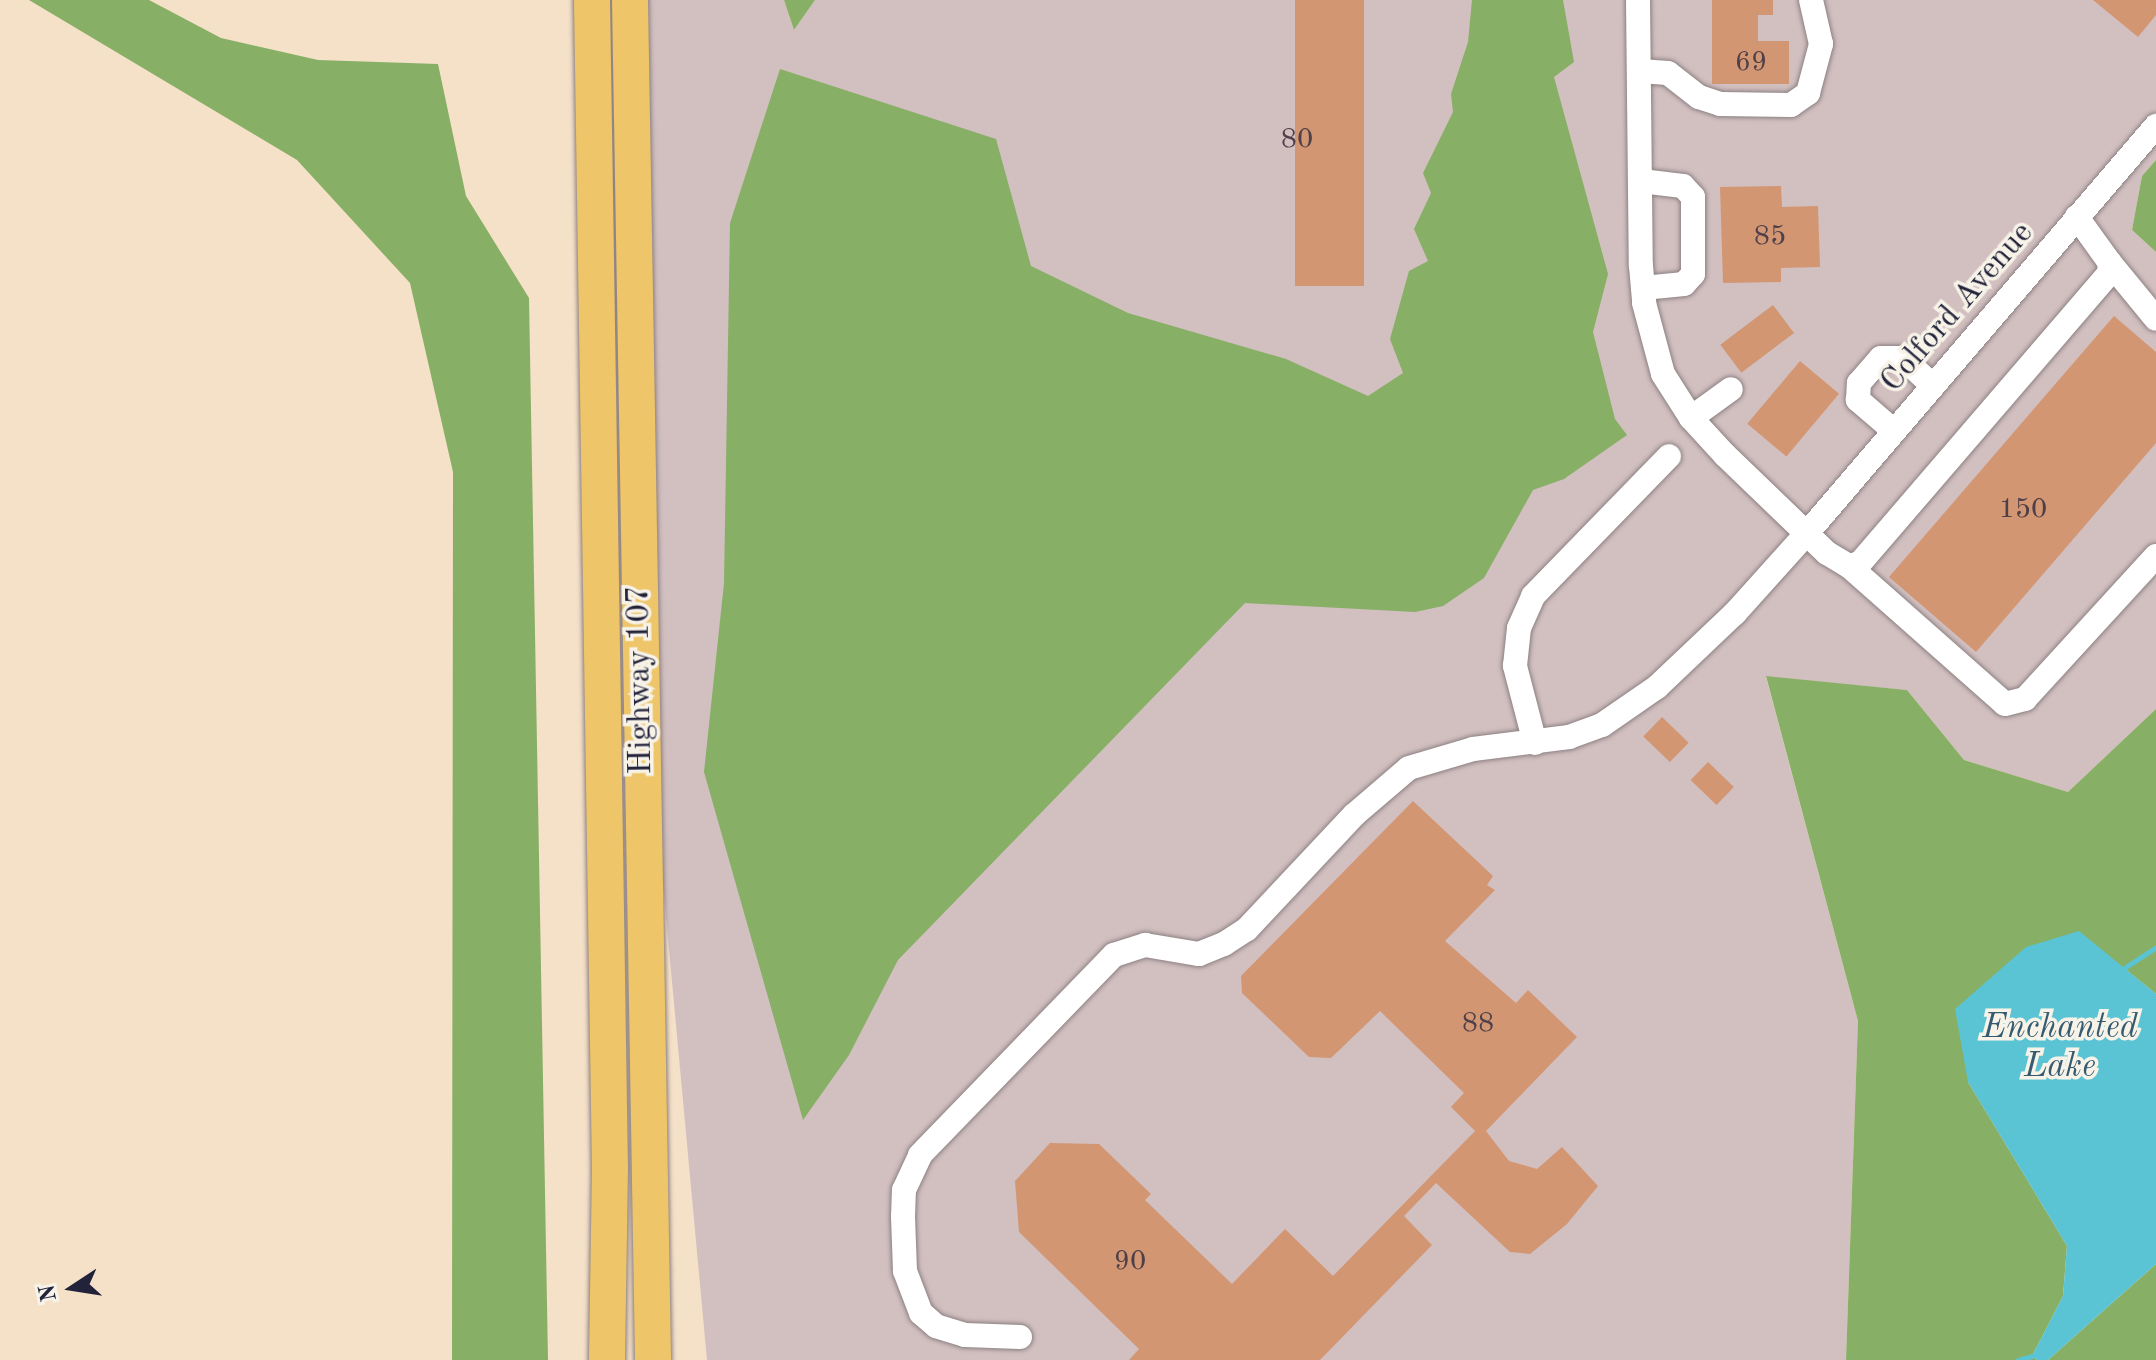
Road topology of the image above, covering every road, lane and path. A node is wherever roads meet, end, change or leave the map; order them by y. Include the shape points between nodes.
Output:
1 (592, 0) edge
2 (630, 0) edge
3 (1638, 0) edge
4 (1811, 0) edge
5 (1640, 71) junction
6 (2156, 126) edge
7 (1641, 181) junction
8 (2077, 217) junction
9 (2110, 263) junction
10 (1643, 288) junction
11 (2156, 319) edge
12 (1933, 386) junction
13 (1731, 389) dead end
14 (1691, 418) junction
15 (1894, 431) junction
16 (1669, 456) dead end
17 (1808, 532) junction
18 (2156, 556) edge
19 (1849, 566) junction
20 (1535, 743) junction
21 (1020, 1337) dead end
22 (607, 1360) edge
23 (653, 1360) edge

1 - 22 highway, Highway 107 via 610,1167
2 - 23 highway, Highway 107
3 - 5 street
4 - 5 street via 1821,44 1808,93 1791,105 1720,104 1699,97 1668,73
5 - 7 street
6 - 8 street, Colford Avenue
7 - 10 street
7 - 10 street via 1683,186 1693,197 1693,274 1684,284
8 - 9 street
8 - 12 street, Colford Avenue
9 - 11 street
9 - 19 street via 2109,273 1870,551
10 - 14 street via 1663,374
12 - 15 street, Colford Avenue
12 - 15 street via 1903,358 1881,358 1859,383 1858,400
13 - 14 street
14 - 17 street
15 - 17 street, Colford Avenue
16 - 20 street via 1533,596 1519,628 1515,666
17 - 19 street
17 - 20 street, Colford Avenue via 1735,613 1657,687 1602,725
18 - 19 street via 2025,699 2005,704
20 - 21 street, Colford Avenue via 1462,751 1409,768 1354,815 1247,929 1224,944 1199,954 1145,945 1114,955 920,1155 904,1190 903,1217 905,1271 921,1313 936,1326 965,1335

